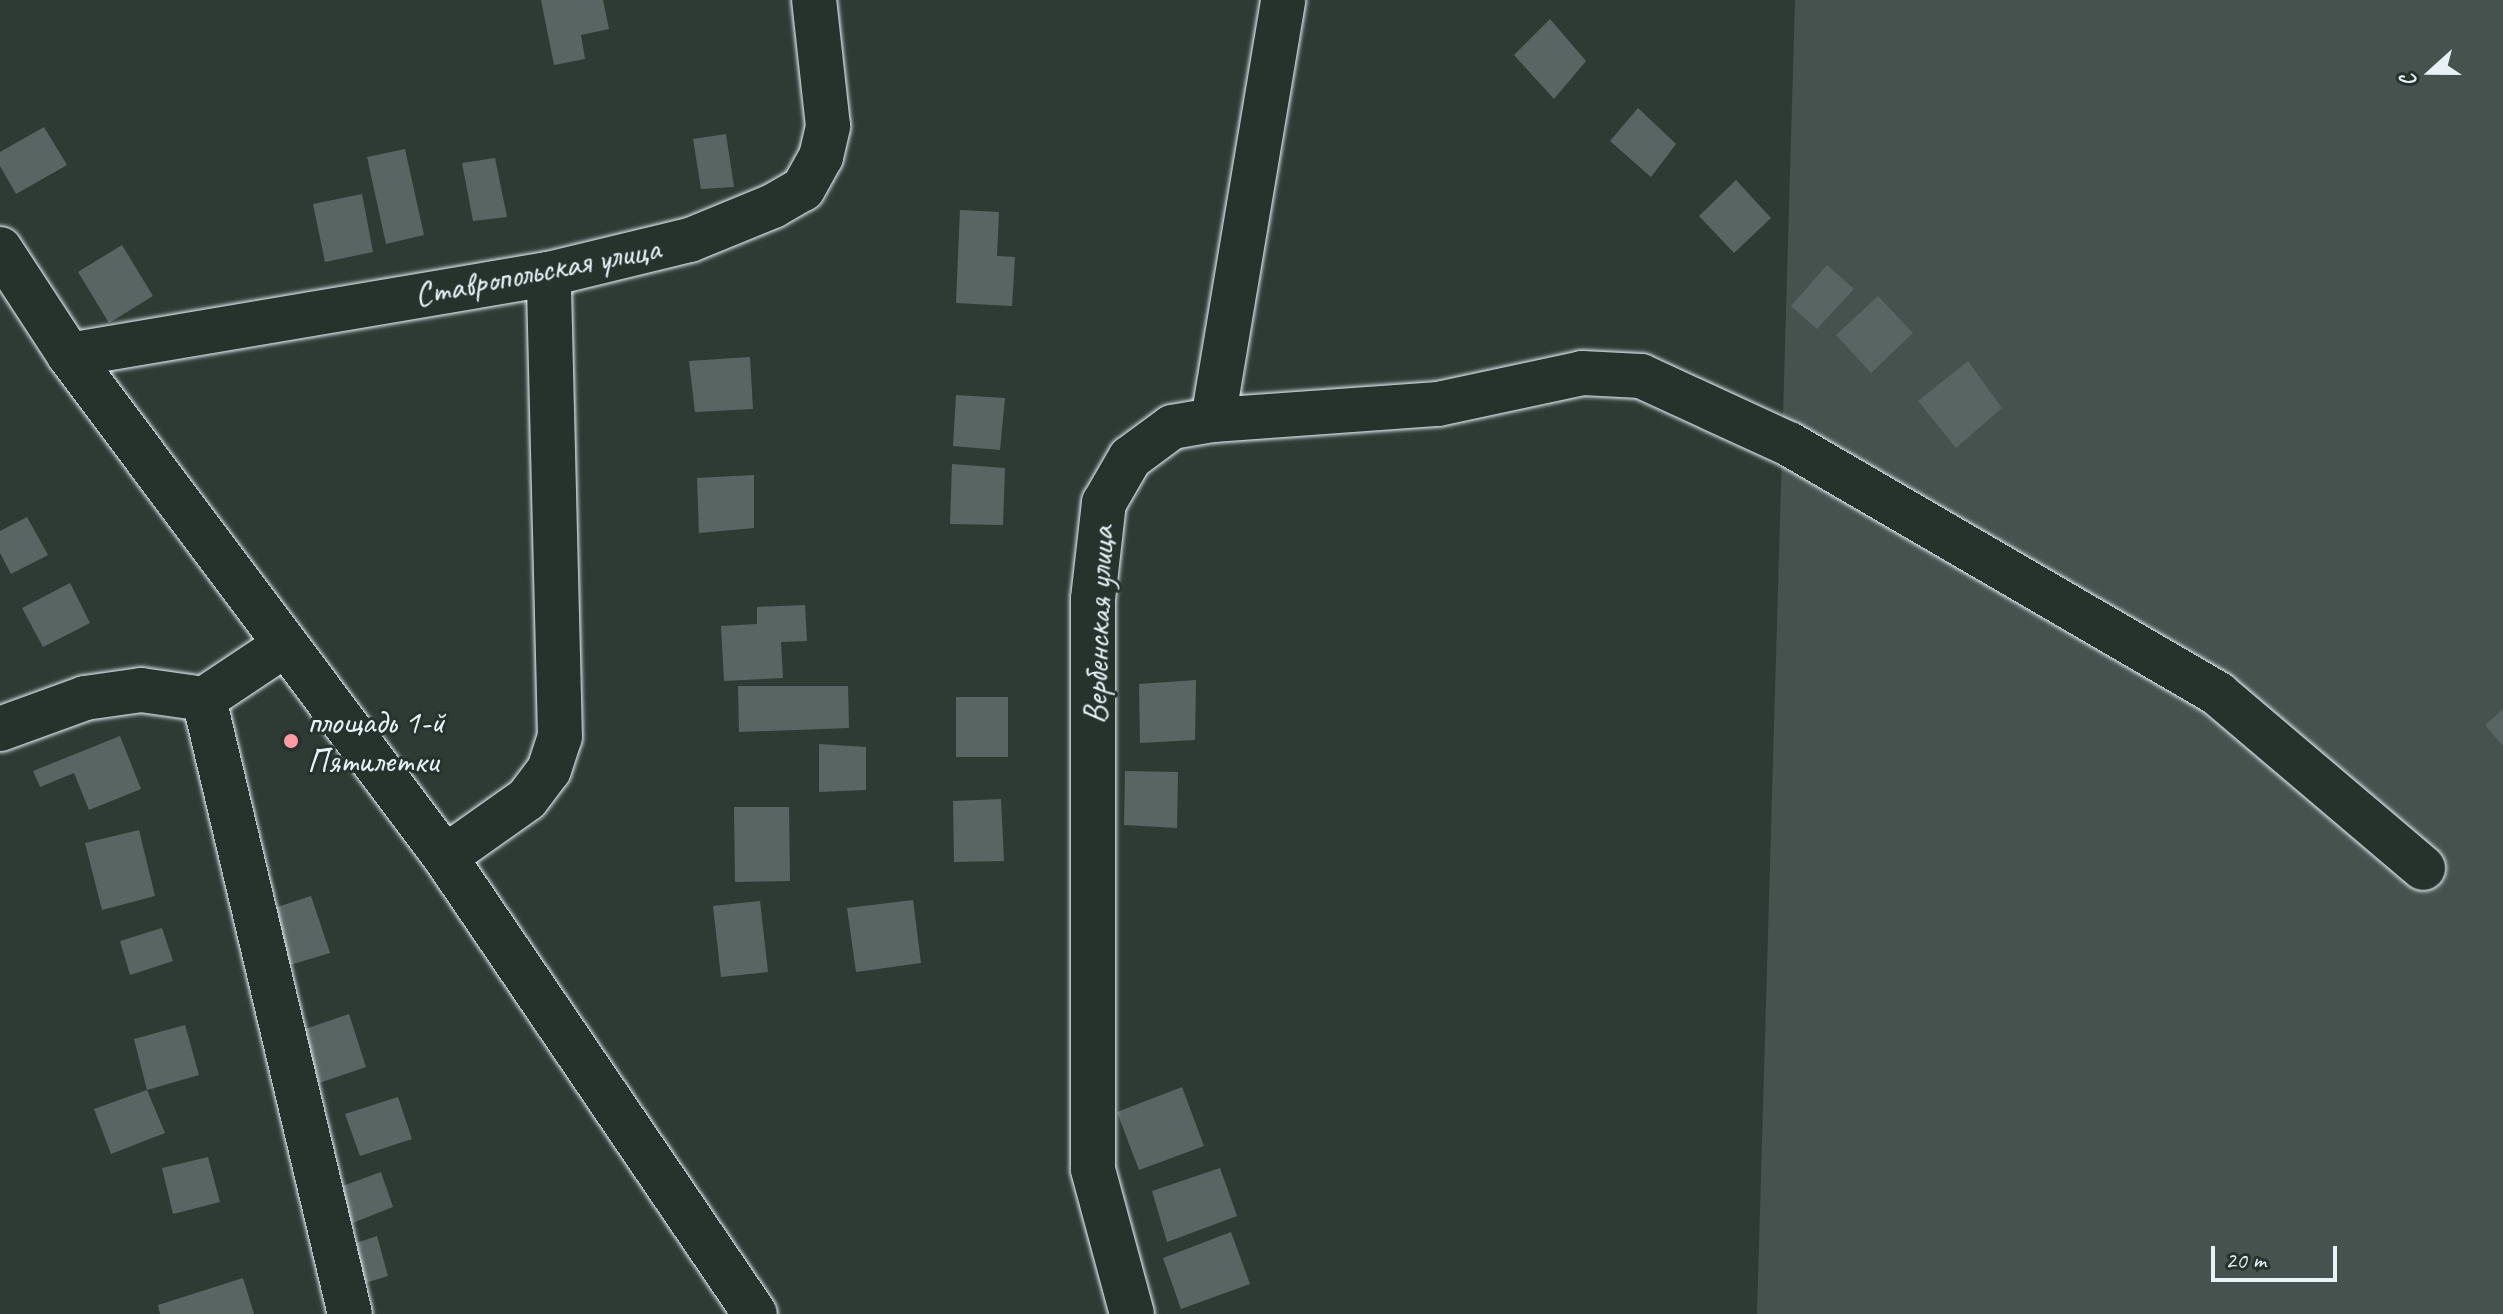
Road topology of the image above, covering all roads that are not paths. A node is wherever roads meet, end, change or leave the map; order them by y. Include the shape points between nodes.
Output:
1 (814, 0) edge
2 (1283, 0) edge
3 (0, 249) edge
4 (549, 274) junction
5 (69, 355) junction
6 (1213, 420) junction
7 (285, 645) junction
8 (204, 699) junction
9 (0, 729) edge
10 (445, 857) junction
11 (2423, 868) dead end
12 (350, 1314) edge
13 (755, 1314) edge
14 (1132, 1314) edge

1 - 4 street, Ставропольская улица via 828,126 821,157 803,189 690,240
2 - 6 street
3 - 5 street
4 - 5 street, Ставропольская улица
4 - 10 street via 560,737 549,770 527,799
5 - 7 street
6 - 11 street, Вербенская улица via 1438,404 1582,373 1641,376 1802,451 2218,694
6 - 14 street, Вербенская улица via 1172,427 1130,458 1104,503 1093,599 1093,1169
7 - 8 street
7 - 10 street
8 - 9 street via 141,690 85,698
8 - 12 street
10 - 13 street

